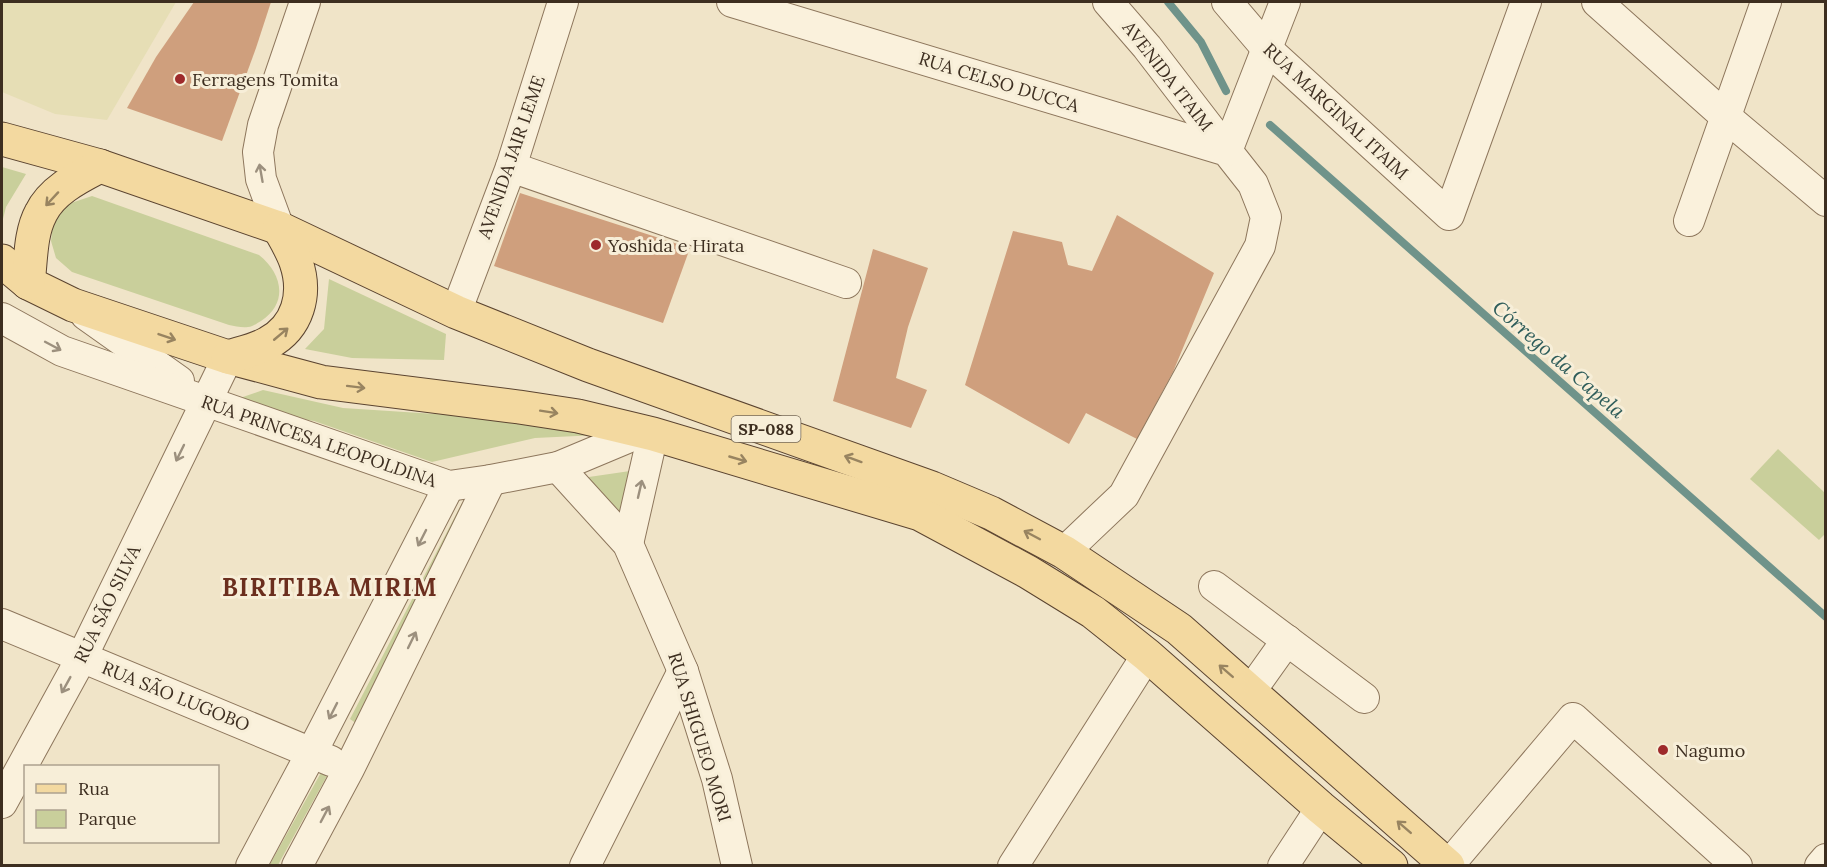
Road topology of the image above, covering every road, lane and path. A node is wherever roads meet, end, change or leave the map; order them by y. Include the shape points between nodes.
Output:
1 (305, 2) edge
2 (563, 2) edge
3 (732, 2) edge
4 (1108, 2) edge
5 (1227, 2) edge
6 (1285, 2) edge
7 (1526, 2) edge
8 (1597, 2) edge
9 (1766, 2) edge
10 (1267, 49) junction
11 (1726, 117) junction
12 (2, 139) edge
13 (1227, 151) junction
14 (100, 166) junction
15 (511, 167) junction
16 (1826, 201) edge
17 (1689, 221) dead end
18 (279, 228) junction
19 (2, 261) edge
20 (28, 283) junction
21 (846, 283) dead end
22 (73, 305) junction
23 (456, 312) junction
24 (2, 318) edge
25 (228, 357) junction
26 (205, 401) junction
27 (649, 433) junction
28 (558, 467) junction
29 (491, 480) junction
30 (449, 486) junction
31 (628, 544) junction
32 (1064, 552) junction
33 (1214, 586) dead end
34 (2, 624) edge
35 (1287, 640) junction
36 (1148, 655) junction
37 (81, 657) junction
38 (683, 670) junction
39 (1250, 692) junction
40 (1364, 698) dead end
41 (312, 752) junction
42 (349, 769) junction
43 (2, 803) edge
44 (1322, 808) junction
45 (1826, 859) edge
46 (251, 866) edge
47 (297, 866) edge
48 (585, 866) edge
49 (738, 866) edge
50 (1013, 866) edge
51 (1283, 866) edge
52 (1390, 866) edge
53 (1448, 866) edge
54 (1737, 866) edge
55 (1820, 866) edge

18 -> 1 street via 261,179 258,152 263,125
2 - 15 street, AVENIDA JAIR LEME
3 - 13 street, RUA CELSO DUCCA
4 - 13 street, AVENIDA ITAIM
5 - 10 street, RUA MARGINAL ITAIM
6 - 10 street
7 - 10 street, RUA MARGINAL ITAIM via 1449,215
8 - 11 street
9 - 11 street
10 - 13 street
11 - 16 street
11 - 17 street
12 - 14 main road, SP-088
13 - 32 street via 1253,184 1266,217 1260,246 1124,495
14 - 18 main road, SP-088
14 -> 20 main road via 54,196 41,213 33,237
15 - 21 street
15 - 23 street, AVENIDA JAIR LEME
18 - 23 main road, SP-088
25 -> 18 main road via 278,337 290,326 299,307 301,287 296,262
19 - 20 main road, SP-088
20 - 22 main road, SP-088
22 -> 25 main road, SP-088
22 - 26 street
32 -> 23 main road, SP-088 via 991,513 932,488 588,365
24 -> 26 street, RUA PRINCESA LEOPOLDINA via 62,351
25 - 26 street, RUA SÃO SILVA
25 -> 27 main road, SP-088 via 321,382 578,416
26 - 30 street, RUA PRINCESA LEOPOLDINA
26 -> 37 street, RUA SÃO SILVA
27 - 28 street, RUA PRINCESA LEOPOLDINA
31 -> 27 street
27 -> 36 main road, SP-088 via 920,514 1093,612
28 - 29 street, RUA PRINCESA LEOPOLDINA
28 - 31 street, RUA SHIGUEO MORI
29 - 30 street, RUA PRINCESA LEOPOLDINA
42 -> 29 street
30 -> 41 street
31 - 38 street, RUA SHIGUEO MORI
39 -> 32 main road, SP-088 via 1179,629
33 - 35 street
34 - 37 street, RUA SÃO LUGOBO
35 - 39 street
35 - 40 street
36 - 44 main road, SP-088
36 - 50 street
37 - 41 street, RUA SÃO LUGOBO
37 -> 43 street, RUA SÃO SILVA
38 - 48 street
38 - 49 street, RUA SHIGUEO MORI via 717,779
53 -> 39 main road, SP-088
41 - 42 street, RUA SÃO LUGOBO
41 - 46 street
47 -> 42 street
44 - 51 street
44 - 52 main road, SP-088
45 - 55 street
53 - 54 street via 1574,718

